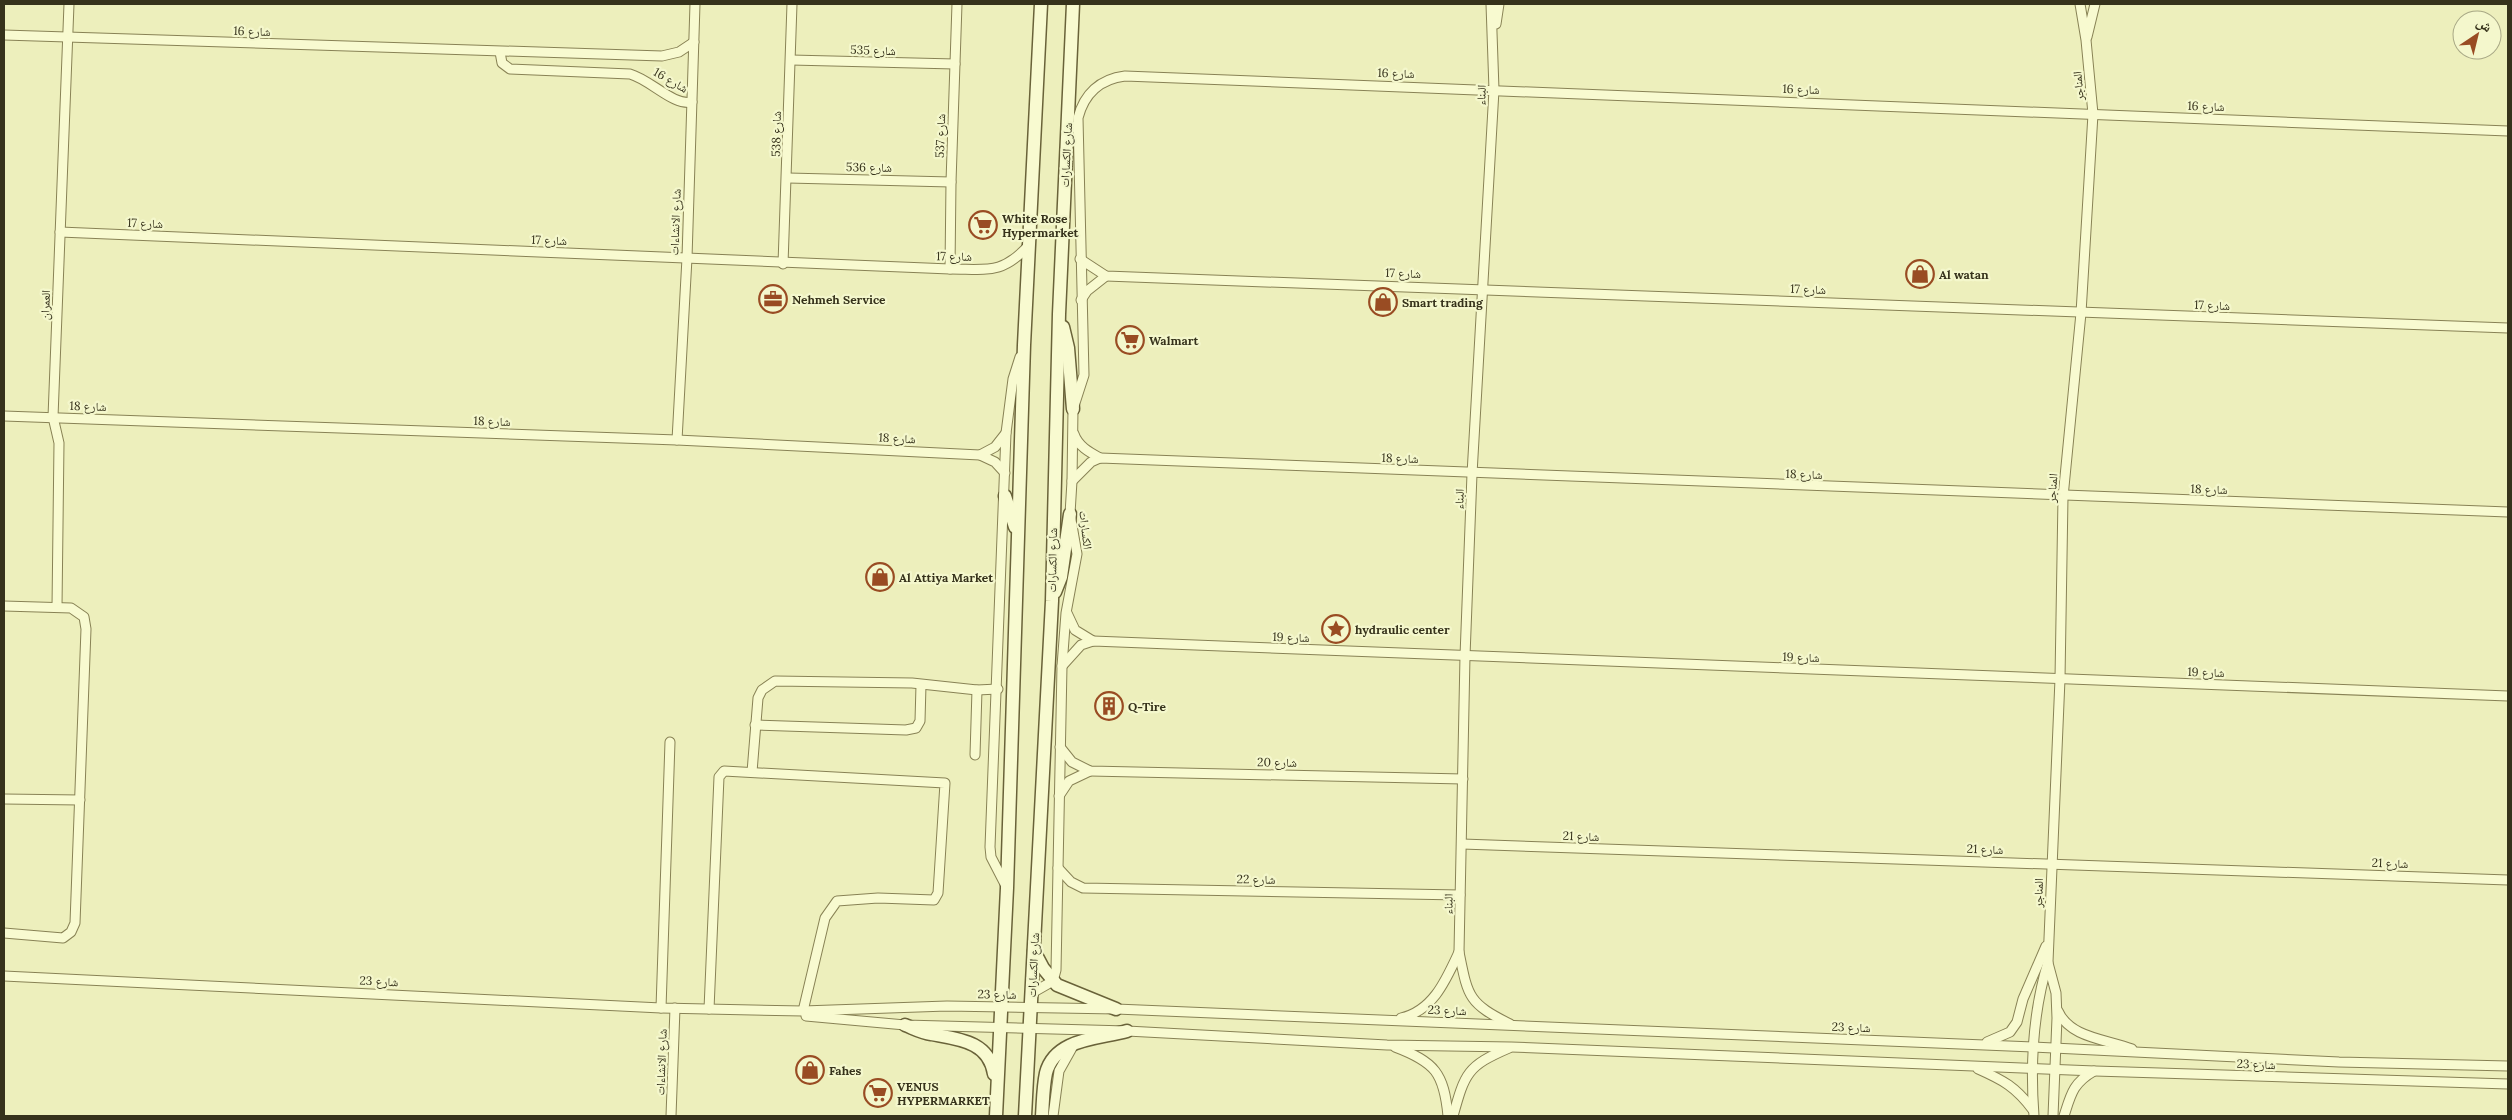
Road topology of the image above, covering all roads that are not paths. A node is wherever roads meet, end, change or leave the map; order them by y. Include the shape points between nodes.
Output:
1 (69, 4) edge
2 (695, 4) edge
3 (792, 4) edge
4 (957, 4) edge
5 (1041, 4) edge
6 (1073, 4) edge
7 (1491, 4) edge
8 (1499, 4) edge
9 (2080, 4) edge
10 (2096, 5) edge
11 (4, 35) edge
12 (67, 38) junction
13 (2086, 40) junction
14 (694, 42) junction
15 (1494, 47) junction
16 (500, 52) junction
17 (791, 60) junction
18 (955, 64) junction
19 (1095, 87) joint
20 (1494, 90) junction
21 (692, 102) junction
22 (2093, 114) junction
23 (2508, 131) edge
24 (788, 178) junction
25 (951, 182) junction
26 (60, 232) junction
27 (1029, 245) junction
28 (687, 258) junction
29 (1080, 259) junction
30 (784, 264) junction
31 (950, 269) junction
32 (1106, 276) junction
33 (1482, 288) junction
34 (1081, 300) junction
35 (2081, 313) junction
36 (1059, 314) junction
37 (2508, 328) edge
38 (1024, 344) junction
39 (1073, 409) junction
40 (4, 416) edge
41 (52, 418) junction
42 (1073, 431) junction
43 (1006, 433) junction
44 (677, 440) junction
45 (980, 455) junction
46 (1100, 458) junction
47 (1005, 473) junction
48 (1472, 474) junction
49 (1072, 481) junction
50 (1005, 496) junction
51 (2063, 497) junction
52 (2508, 512) edge
53 (1070, 514) junction
54 (1018, 537) junction
55 (1052, 601) junction
56 (4, 606) edge
57 (56, 607) junction
58 (1066, 613) junction
59 (1093, 641) junction
60 (1465, 656) junction
61 (1062, 666) junction
62 (2060, 679) junction
63 (921, 685) junction
64 (998, 689) junction
65 (976, 690) junction
66 (2508, 696) edge
67 (755, 725) junction
68 (670, 742) dead end
69 (1060, 747) junction
70 (975, 755) dead end
71 (1090, 770) junction
72 (752, 772) junction
73 (1463, 779) junction
74 (1058, 797) junction
75 (4, 799) edge
76 (80, 800) junction
77 (1462, 844) junction
78 (2052, 864) junction
79 (1058, 868) junction
80 (2508, 880) edge
81 (1007, 888) junction
82 (1460, 895) junction
83 (4, 934) edge
84 (2049, 939) junction
85 (1034, 951) junction
86 (1459, 952) junction
87 (2048, 962) junction
88 (4, 976) edge
89 (1052, 981) junction
90 (1032, 992) junction
91 (1001, 1006) junction
92 (1031, 1007) junction
93 (661, 1008) junction
94 (676, 1008) junction
95 (2056, 1008) junction
96 (709, 1009) junction
97 (1116, 1009) junction
98 (753, 1011) junction
99 (803, 1011) junction
100 (1388, 1020) junction
101 (905, 1025) junction
102 (1513, 1025) junction
103 (1001, 1027) junction
104 (1029, 1028) junction
105 (1127, 1031) junction
106 (1074, 1043) junction
107 (1387, 1045) junction
108 (1980, 1045) junction
109 (1511, 1047) junction
110 (2034, 1047) junction
111 (2056, 1048) junction
112 (2139, 1052) junction
113 (2508, 1066) edge
114 (1973, 1067) junction
115 (2032, 1069) junction
116 (2054, 1070) junction
117 (2095, 1071) junction
118 (2508, 1084) edge
119 (997, 1092) junction
120 (2033, 1113) edge
121 (671, 1116) edge
122 (996, 1116) edge
123 (1025, 1116) edge
124 (1042, 1116) edge
125 (1053, 1116) edge
126 (1448, 1116) edge
127 (1453, 1116) edge
128 (2053, 1116) edge
129 (2064, 1116) edge

1 - 12 street, العمران
2 - 14 street, شارع الانشاءات
3 - 17 street, شارع 538
4 - 18 street, شارع 537
5 - 27 street
6 - 36 street, شارع الكسارات
7 - 15 street, البناء
8 - 15 street, البناء
9 - 13 street, المناجر
10 - 13 street, المناجر
11 - 12 street, شارع 16
12 - 16 street, شارع 16
12 - 26 street, العمران
13 - 22 street, المناجر
14 - 16 street, شارع 16 via 680,52 662,56
14 - 21 street, شارع الانشاءات
15 - 20 street, البناء
16 - 21 street, شارع 16 via 502,63 510,69 630,74 647,80 679,102
17 - 18 street, شارع 535
17 - 24 street, شارع 538
18 - 25 street, شارع 537
19 - 20 street, شارع 16 via 1114,77 1125,76
19 - 29 street, الكسارات via 1081,106 1078,118
20 - 22 street, شارع 16
20 - 33 street, البناء
21 - 28 street, شارع الانشاءات
22 - 23 street, شارع 16
22 - 35 street, المناجر
24 - 25 street, شارع 536
24 - 30 street, شارع 538
25 - 31 street, شارع 537
26 - 28 street, شارع 17
26 - 41 street, العمران
27 - 31 street, شارع 17 via 1012,262 996,269
27 - 38 street
28 - 30 street, شارع 17
28 - 44 street, شارع الانشاءات
29 - 32 street
29 - 34 street, الكسارات
30 - 31 street, شارع 17
32 - 33 street, شارع 17
32 - 34 street
33 - 35 street, شارع 17
33 - 48 street, البناء
34 - 39 street, الكسارات via 1084,375
35 - 37 street, شارع 17
35 - 51 street, المناجر
36 - 39 street via 1068,348
36 - 55 street, شارع الكسارات
38 - 43 street via 1013,378
38 - 54 street
39 - 42 street, الكسارات
40 - 41 street, شارع 18
41 - 44 street, شارع 18
41 - 57 street, العمران via 59,443
42 - 46 street via 1076,440
42 - 49 street, الكسارات
43 - 45 street via 995,447
43 - 47 street
44 - 45 street, شارع 18
45 - 47 street
46 - 48 street, شارع 18
46 - 49 street via 1087,465
47 - 50 street
48 - 51 street, شارع 18
48 - 60 street, البناء
49 - 53 street, الكسارات
50 - 54 street
50 - 64 street
51 - 52 street, شارع 18
51 - 62 street, المناجر
53 - 55 street via 1061,577
53 - 58 street, الكسارات via 1077,554
54 - 81 street
55 - 85 street, شارع الكسارات
56 - 57 street
57 - 76 street via 78,610 84,617 86,629
58 - 59 street via 1075,630
58 - 61 street, الكسارات
59 - 60 street, شارع 19
59 - 61 street via 1081,645
60 - 62 street, شارع 19
60 - 73 street, البناء
61 - 69 street, الكسارات
62 - 66 street, شارع 19
62 - 78 street, المناجر
63 - 65 street
63 - 67 street via 775,681 762,690 758,698
63 - 67 street via 920,721 916,728
64 - 65 street
64 - 81 street via 990,847 994,866
65 - 70 street
67 - 72 street
68 - 93 street
69 - 71 street, شارع 20 via 1072,762
69 - 74 street, الكسارات
71 - 73 street, شارع 20
71 - 74 street via 1069,781
72 - 96 street via 724,771 719,778
72 - 99 street via 945,783 938,893 934,900 878,898 837,901 825,918
73 - 77 street, البناء
74 - 79 street, الكسارات
75 - 76 street
76 - 83 street via 75,923 71,932 58,938
77 - 78 street, شارع 21
77 - 82 street, البناء
78 - 80 street, شارع 21
78 - 84 street, المناجر
79 - 82 street, شارع 22 via 1071,882 1084,888
79 - 89 street, الكسارات via 1056,970
81 - 91 street
82 - 86 street, البناء
84 - 87 street, المناجر
84 - 108 street, المناجر via 2017,1022 2010,1032
85 - 89 street
85 - 90 street, شارع الكسارات
86 - 100 street, البناء via 1442,986 1426,1006 1415,1015
86 - 102 street, البناء via 1465,983 1474,1002 1484,1011
87 - 95 street, المناجر via 2056,993
87 - 110 street, المناجر via 2039,993
88 - 93 street, شارع 23
89 - 90 street
89 - 97 street
90 - 92 street, شارع الكسارات
91 - 92 street, شارع 23
91 - 99 street, شارع 23
91 - 103 street
92 - 97 street, شارع 23
92 - 104 street, شارع الكسارات
93 - 94 street, شارع 23
94 - 96 street, شارع 23
94 - 121 street, شارع الانشاءات
95 - 111 street, المناجر
95 - 112 street, شارع 23 via 2063,1022 2072,1029
96 - 98 street, شارع 23
97 - 100 street, شارع 23
98 - 99 street, شارع 23
98 - 101 street, شارع 23
100 - 102 street, شارع 23
101 - 103 street, شارع 23
101 - 119 street via 975,1045 989,1059
102 - 108 street, شارع 23
103 - 104 street, شارع 23
103 - 119 street
104 - 105 street, شارع 23
104 - 123 street, شارع الكسارات
105 - 106 street
105 - 107 street, شارع 23
106 - 124 street via 1056,1054 1048,1067
106 - 125 street via 1059,1071
107 - 109 street, شارع 23
107 - 126 street via 1425,1060 1438,1073
108 - 110 street, شارع 23
109 - 114 street, شارع 23
109 - 127 street via 1486,1058 1468,1073
110 - 111 street, شارع 23
110 - 115 street, المناجر
111 - 112 street, شارع 23
111 - 116 street, المناجر
112 - 113 street, شارع 23
114 - 115 street, شارع 23
114 - 120 street, شارع 23 via 2007,1082
115 - 116 street, شارع 23
115 - 120 street, المناجر
116 - 117 street, شارع 23
116 - 128 street, المناجر
117 - 118 street, شارع 23
117 - 129 street via 2081,1078 2073,1089
119 - 122 street

